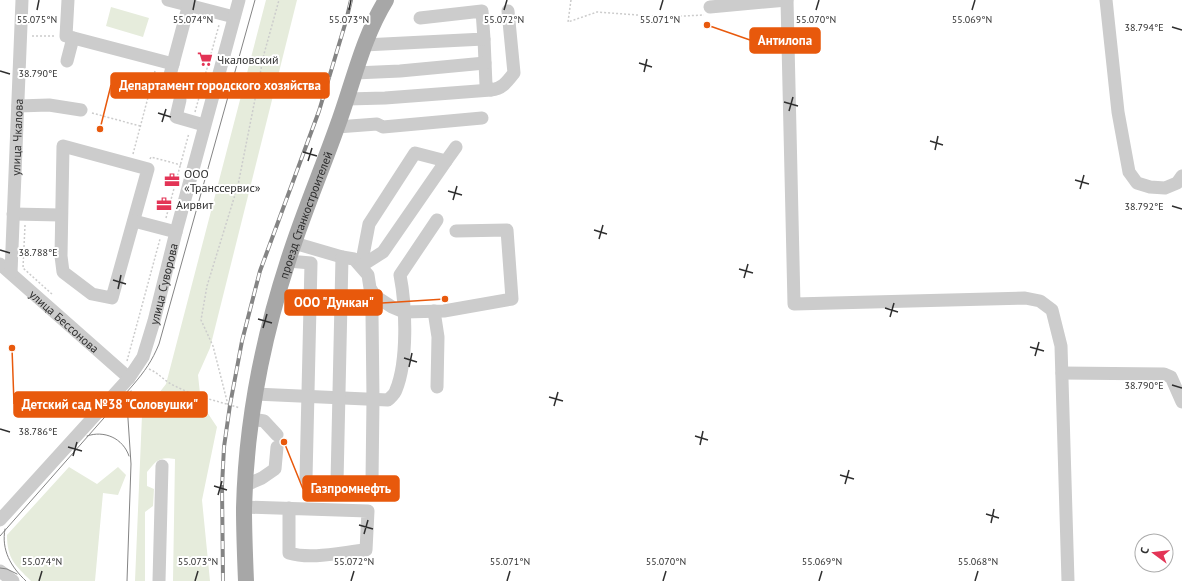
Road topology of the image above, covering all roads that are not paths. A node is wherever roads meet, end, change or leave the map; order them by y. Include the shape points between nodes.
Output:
1 (22, 0) edge
2 (68, 0) edge
3 (168, 0) edge
4 (239, 0) edge
5 (386, 0) edge
6 (787, 0) edge
7 (1106, 0) edge
8 (189, 3) edge
9 (710, 8) road end
10 (508, 11) dead end
11 (228, 15) junction
12 (420, 18) dead end
13 (70, 37) junction
14 (484, 39) junction
15 (364, 45) junction
16 (67, 61) dead end
17 (485, 63) junction
18 (355, 73) junction
19 (491, 90) junction
20 (347, 99) junction
21 (180, 100) dead end
22 (18, 106) junction
23 (81, 110) road end
24 (482, 118) dead end
25 (198, 123) junction
26 (337, 127) junction
27 (456, 147) dead end
28 (446, 162) junction
29 (1182, 176) edge
30 (19, 214) junction
31 (61, 215) junction
32 (437, 220) dead end
33 (134, 221) junction
34 (170, 230) junction
35 (456, 231) dead end
36 (294, 243) junction
37 (315, 249) junction
38 (342, 257) junction
39 (288, 261) junction
40 (311, 263) junction
41 (0, 264) edge
42 (361, 266) junction
43 (11, 273) junction
44 (375, 296) junction
45 (434, 311) junction
46 (404, 312) junction
47 (129, 369) junction
48 (1062, 373) junction
49 (437, 387) dead end
50 (255, 394) junction
51 (308, 396) junction
52 (338, 397) junction
53 (374, 399) junction
54 (1182, 402) edge
55 (252, 415) junction
56 (162, 466) dead end
57 (306, 478) dead end
58 (372, 481) dead end
59 (337, 482) dead end
60 (246, 485) junction
61 (244, 507) junction
62 (289, 508) junction
63 (0, 520) edge
64 (0, 571) edge
65 (13, 581) edge
66 (159, 581) edge
67 (246, 581) edge
68 (1068, 581) edge

1 - 22 street, улица Чкалова
2 - 13 street
3 - 8 street
4 - 11 street, улица Суворова
5 - 15 main road, проезд Станкостроителей
6 - 9 street
6 - 48 street via 794,304 1025,298 1040,301 1052,310 1061,346
7 - 29 street via 1118,112 1129,172 1137,183 1150,187 1171,186
8 - 11 street
8 - 13 street via 171,70
10 - 19 street via 514,73 498,90
11 - 25 street, улица Суворова
12 - 14 street via 482,11
13 - 16 street
14 - 15 street
14 - 17 street
15 - 18 main road, проезд Станкостроителей
17 - 18 street
17 - 19 street via 486,85
18 - 20 main road, проезд Станкостроителей
19 - 20 street
20 - 26 main road, проезд Станкостроителей
21 - 25 street via 176,118
22 - 23 street via 49,105
22 - 30 street, улица Чкалова
24 - 26 street via 383,127 377,124
25 - 34 street, улица Суворова
26 - 36 main road, проезд Станкостроителей
27 - 28 street
28 - 42 street via 383,252
28 - 42 street via 415,154 369,224
30 - 31 street
30 - 43 street, улица Чкалова
31 - 33 street via 63,272 92,294 112,298
31 - 33 street via 63,146 148,169
32 - 46 street via 400,275 404,293
33 - 34 street
34 - 47 street, улица Суворова via 154,321 143,357
35 - 45 street via 507,230 512,299
36 - 37 street
36 - 39 main road, проезд Станкостроителей
37 - 38 street
37 - 40 street
38 - 42 street via 354,259
38 - 52 street
39 - 40 street
39 - 50 main road, проезд Станкостроителей via 264,346
40 - 51 street
41 - 43 street, улица Бессонова
42 - 44 street via 368,275 370,288
43 - 47 street, улица Бессонова
44 - 46 street
44 - 53 street via 372,314
45 - 46 street
45 - 49 street via 438,337
46 - 53 street via 403,365 396,392 388,400
47 - 63 street, улица Суворова
48 - 54 street via 1164,374 1171,377
48 - 68 street
50 - 51 street
50 - 55 main road, проезд Станкостроителей
51 - 52 street
51 - 57 street
52 - 53 street
52 - 59 street
53 - 58 street
55 - 60 main road, проезд Станкостроителей
55 - 60 street via 264,421 277,441 274,469
56 - 66 street
60 - 61 main road, проезд Станкостроителей
61 - 62 street
61 - 67 main road, проезд Станкостроителей
62 - 62 street via 368,511 366,550 314,556 290,553
64 - 65 street

